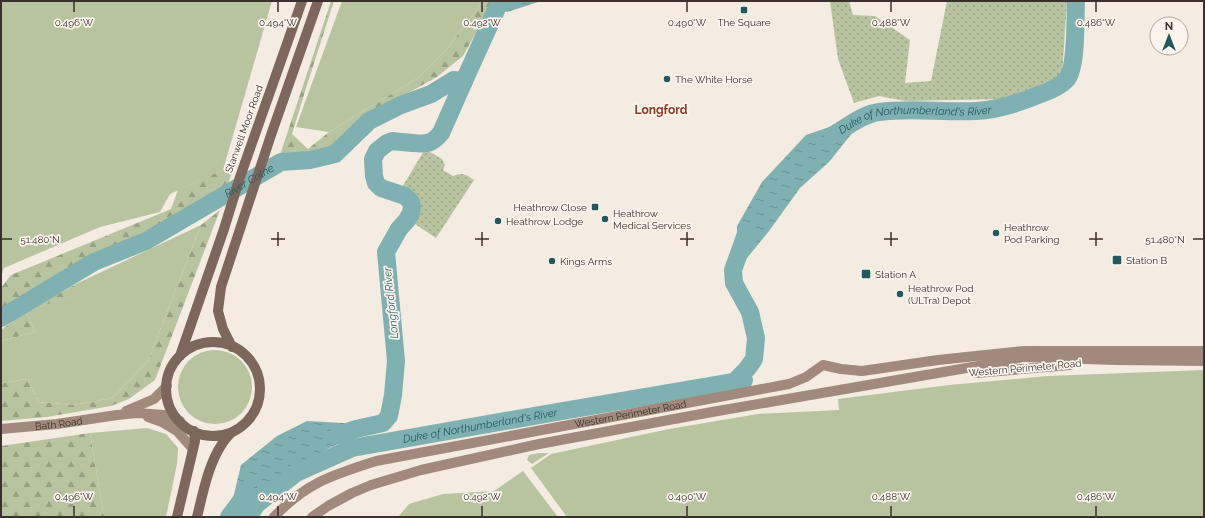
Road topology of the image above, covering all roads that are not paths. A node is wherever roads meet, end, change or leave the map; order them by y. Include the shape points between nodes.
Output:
1 (302, 1) edge
2 (318, 1) edge
3 (232, 347) junction
4 (1047, 350) junction
5 (1204, 351) edge
6 (999, 354) junction
7 (180, 356) junction
8 (1023, 357) junction
9 (1116, 360) junction
10 (1204, 361) edge
11 (934, 374) junction
12 (167, 386) junction
13 (137, 413) junction
14 (117, 415) junction
15 (180, 421) junction
16 (1, 429) edge
17 (194, 431) junction
18 (232, 432) junction
19 (193, 449) junction
20 (177, 517) edge
21 (197, 517) edge
22 (274, 517) edge
23 (312, 517) edge

1 - 7 main road, Stanwell Moor Road
2 - 3 main road via 221,287 218,311
3 - 7 main road via 211,342 200,343
3 - 18 main road via 254,363 260,389 259,399 252,414
4 - 5 street, Western Perimeter Road
4 - 6 street, Western Perimeter Road
4 - 8 street, Western Perimeter Road
6 - 8 street, Western Perimeter Road
6 - 22 street, Western Perimeter Road via 862,371 823,365 806,377 789,384 376,461 321,480 296,495
7 - 12 main road via 169,374
8 - 9 street, Western Perimeter Road
8 - 11 street, Western Perimeter Road
9 - 10 street, Western Perimeter Road
9 - 11 street, Western Perimeter Road
11 - 23 street, Western Perimeter Road via 598,433 420,470 352,493
12 - 14 street, Bath Road via 154,399
12 - 15 main road via 167,398 171,409
13 - 14 street, Bath Road
13 - 15 street, Bath Road via 164,415
13 - 19 street via 177,430
14 - 16 street, Bath Road
15 - 17 main road
17 - 18 main road via 211,435
17 - 19 main road
18 - 21 main road via 216,454
19 - 20 main road

